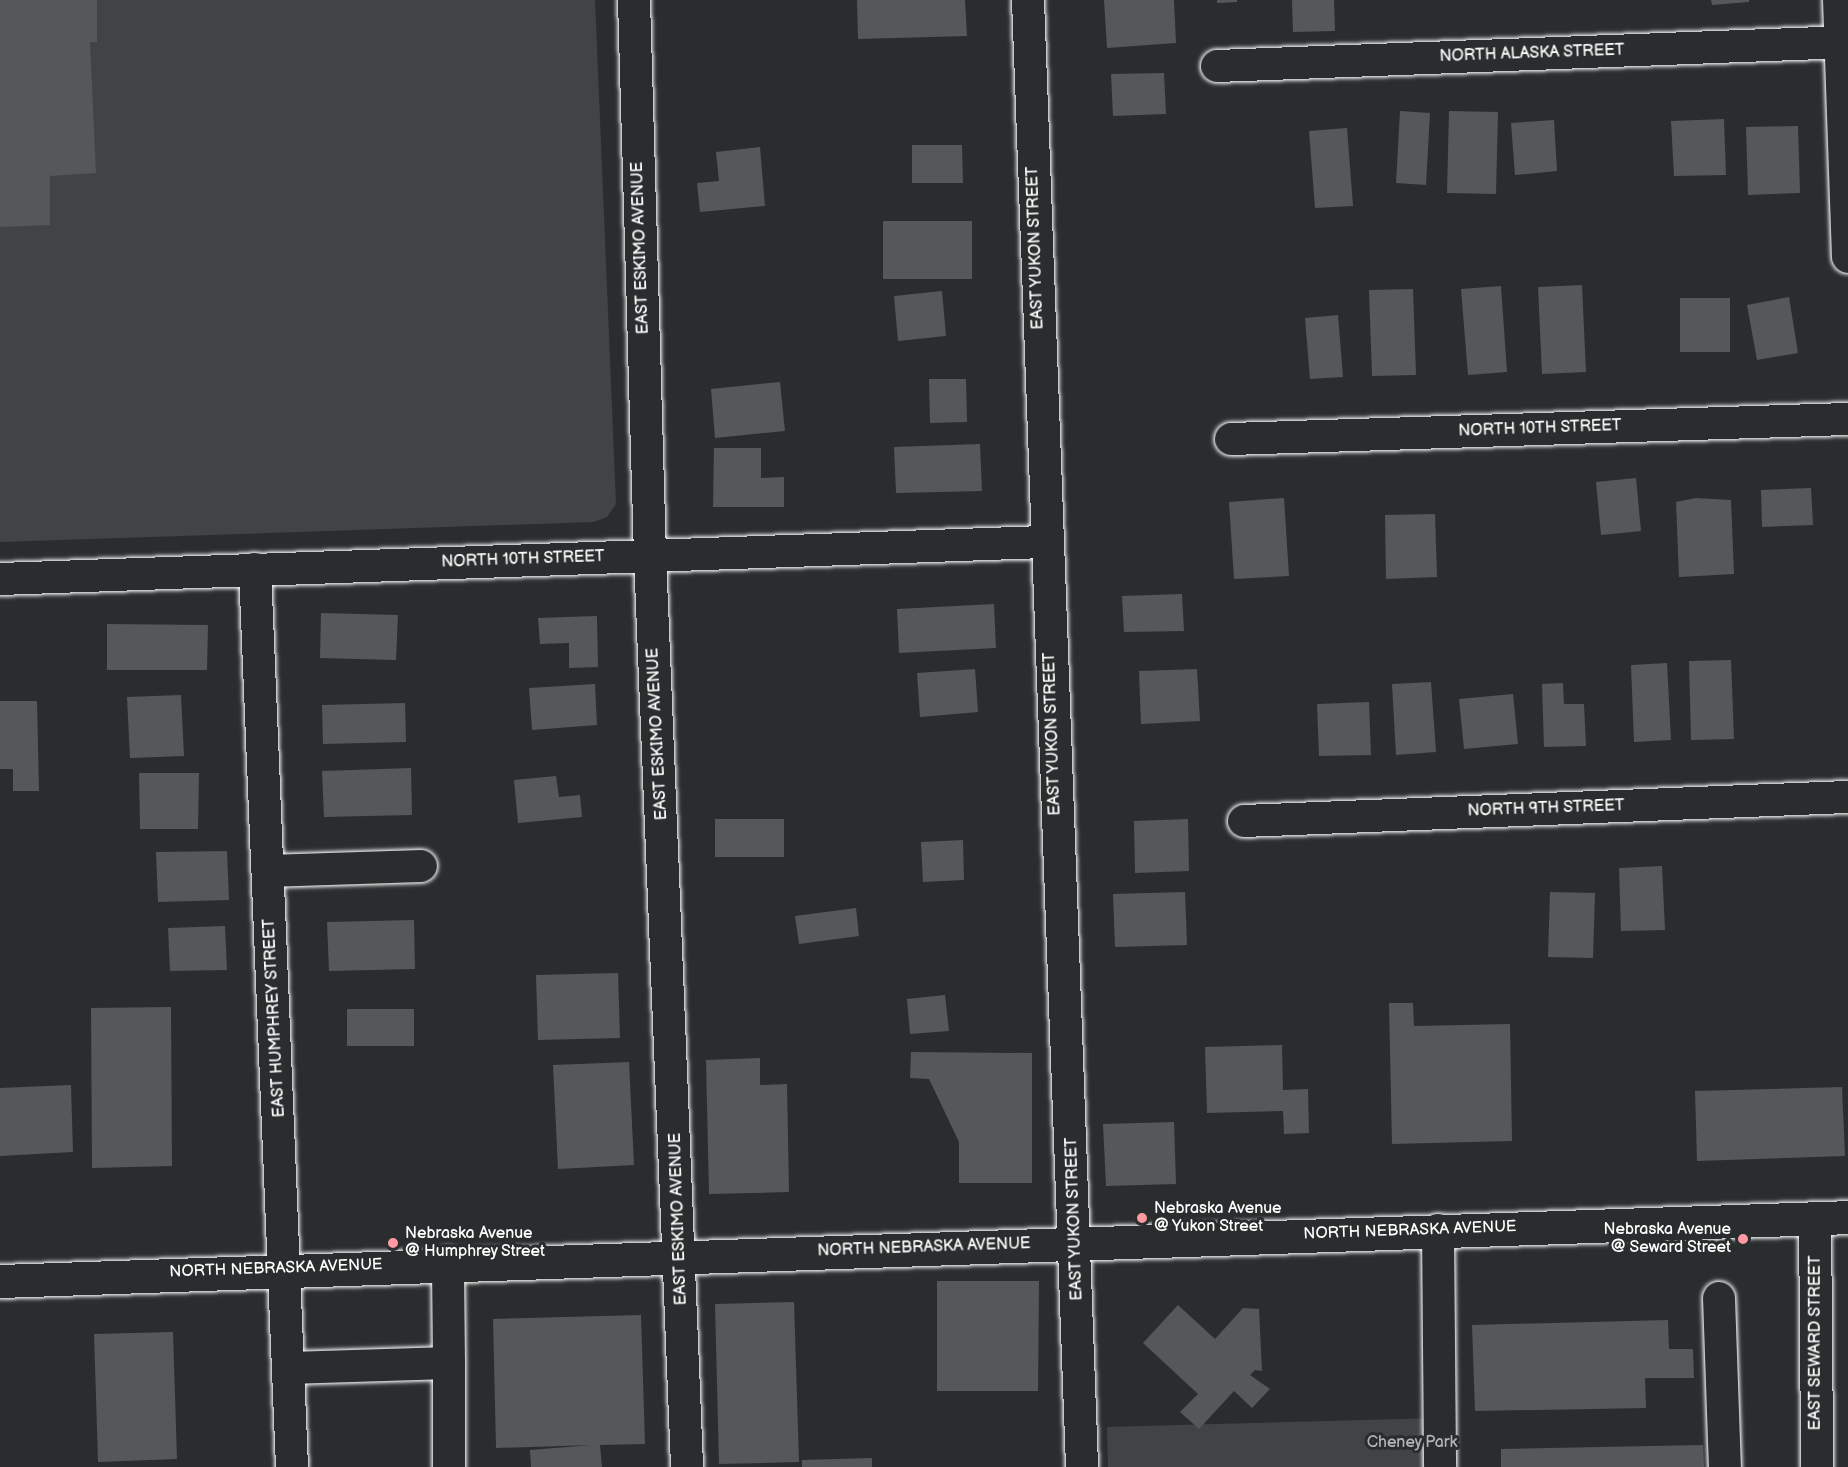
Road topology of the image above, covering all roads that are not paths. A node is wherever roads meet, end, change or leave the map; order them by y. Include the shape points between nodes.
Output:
1 (634, 0) edge
2 (1028, 0) edge
3 (1839, 0) edge
4 (1844, 42) edge
5 (1217, 66) dead end
6 (1848, 257) edge
7 (1848, 419) edge
8 (1231, 440) dead end
9 (1045, 542) junction
10 (650, 556) junction
11 (255, 569) junction
12 (0, 579) edge
13 (1848, 797) edge
14 (1244, 821) dead end
15 (421, 866) dead end
16 (268, 870) junction
17 (1848, 1217) edge
18 (1815, 1218) junction
19 (1438, 1230) junction
20 (1077, 1244) junction
21 (681, 1256) junction
22 (448, 1263) junction
23 (286, 1268) junction
24 (0, 1281) edge
25 (1719, 1298) dead end
26 (449, 1363) junction
27 (289, 1368) junction
28 (292, 1467) edge
29 (449, 1467) edge
30 (687, 1467) edge
31 (1082, 1467) edge
32 (1440, 1467) edge
33 (1725, 1467) edge
34 (1817, 1467) edge

1 - 10 street, EAST ESKIMO AVENUE
2 - 9 street, EAST YUKON STREET
3 - 4 street
4 - 5 street, NORTH ALASKA STREET
4 - 6 street
7 - 8 street, NORTH 10TH STREET
9 - 10 street, NORTH 10TH STREET
9 - 20 street, EAST YUKON STREET
10 - 11 street, NORTH 10TH STREET
10 - 21 street, EAST ESKIMO AVENUE
11 - 12 street, NORTH 10TH STREET
11 - 16 street, EAST HUMPHREY STREET
13 - 14 street, NORTH 9TH STREET
15 - 16 street
16 - 23 street, EAST HUMPHREY STREET
17 - 18 main road, NORTH NEBRASKA AVENUE
18 - 19 main road, NORTH NEBRASKA AVENUE
18 - 34 street, EAST SEWARD STREET
19 - 20 main road, NORTH NEBRASKA AVENUE
19 - 32 street
20 - 21 main road, NORTH NEBRASKA AVENUE
20 - 31 street, EAST YUKON STREET
21 - 22 main road, NORTH NEBRASKA AVENUE
21 - 30 street, EAST ESKIMO AVENUE
22 - 23 main road, NORTH NEBRASKA AVENUE
22 - 26 street
23 - 24 main road, NORTH NEBRASKA AVENUE
23 - 27 street, EAST HUMPHREY STREET
25 - 33 street
26 - 27 street
26 - 29 street
27 - 28 street, EAST HUMPHREY STREET

